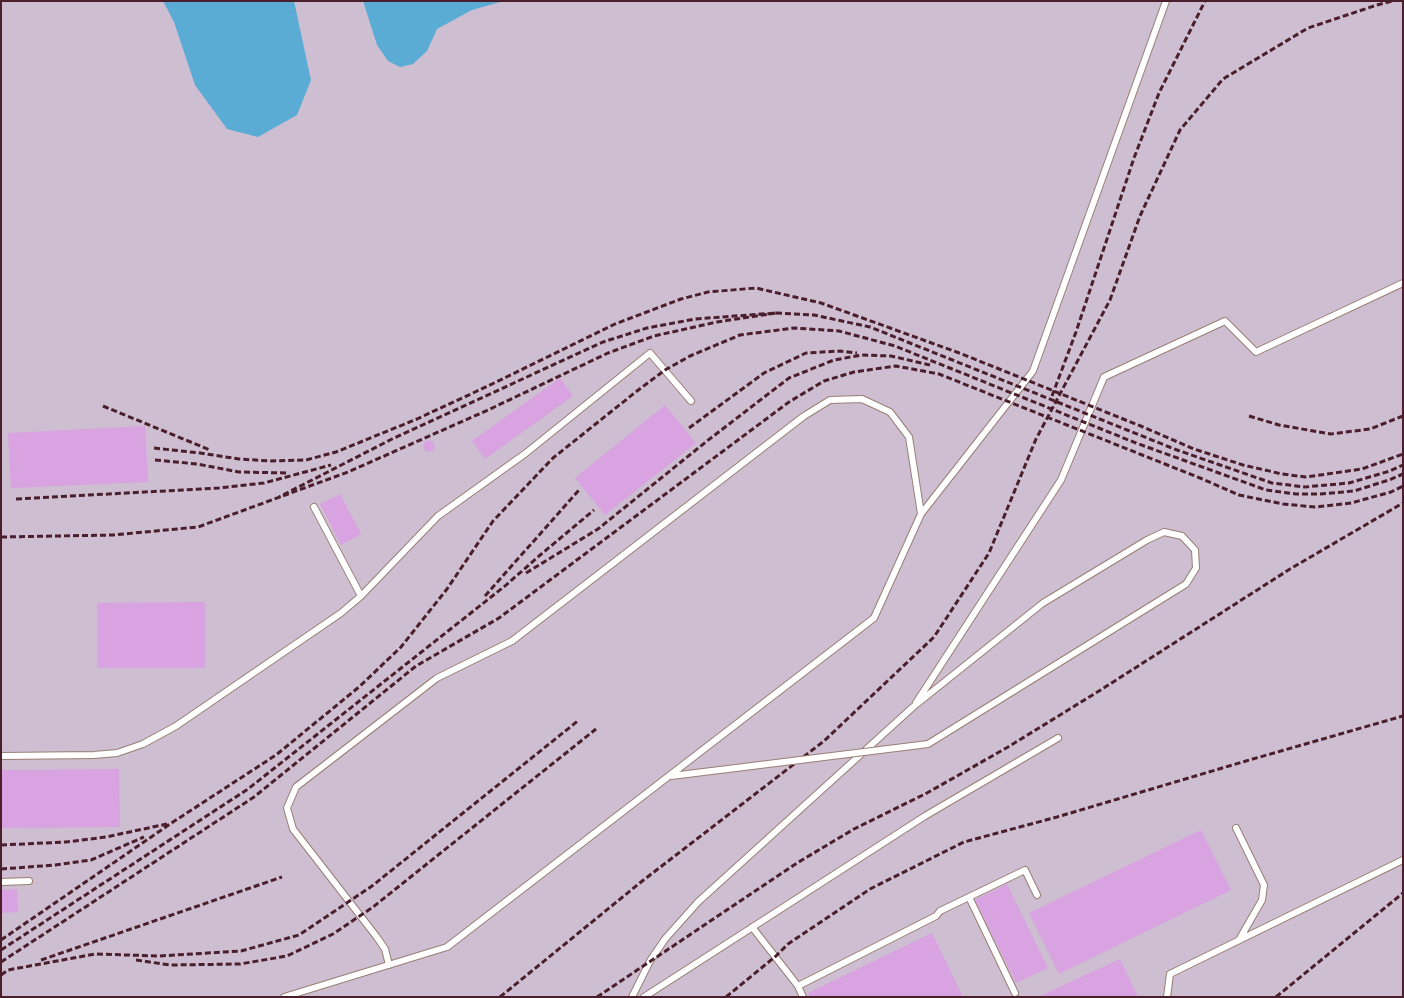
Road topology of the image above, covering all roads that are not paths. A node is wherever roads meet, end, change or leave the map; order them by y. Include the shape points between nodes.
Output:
1 (1166, 1) edge
2 (1403, 283) edge
3 (691, 401) dead end
4 (314, 506) dead end
5 (921, 514) junction
6 (360, 596) junction
7 (913, 707) junction
8 (1058, 738) dead end
9 (1, 756) edge
10 (669, 776) junction
11 (1236, 828) dead end
12 (1403, 860) edge
13 (29, 881) dead end
14 (1, 882) edge
15 (1037, 895) dead end
16 (968, 897) junction
17 (752, 927) junction
18 (1239, 940) junction
19 (389, 965) junction
20 (798, 986) junction
21 (1016, 993) dead end
22 (284, 997) edge
23 (632, 997) edge
24 (644, 997) edge
25 (803, 997) edge
26 (1167, 997) edge

1 - 5 lane via 1033,371
2 - 7 lane via 1256,352 1225,321 1104,377 1061,480
3 - 6 lane via 650,353 526,453 438,516
4 - 6 lane
5 - 10 lane via 874,618
5 - 19 lane via 909,437 890,412 862,399 830,400 804,416 512,641 437,678 296,786 287,808 293,829 379,940 385,949
6 - 9 lane via 341,613 176,726 143,744 117,753 94,755
7 - 10 lane, bridge via 1043,602 1147,540 1164,532 1170,533 1182,536 1195,550 1196,568 1186,584 928,744
7 - 23 lane via 698,902 664,939
8 - 17 lane via 925,816
10 - 19 lane via 447,947
11 - 18 lane via 1264,885 1262,900
12 - 18 lane
13 - 14 lane
15 - 16 lane via 1025,870
16 - 20 lane
16 - 21 lane
17 - 20 lane
17 - 24 lane
18 - 26 lane via 1170,974
19 - 22 lane
20 - 25 lane

